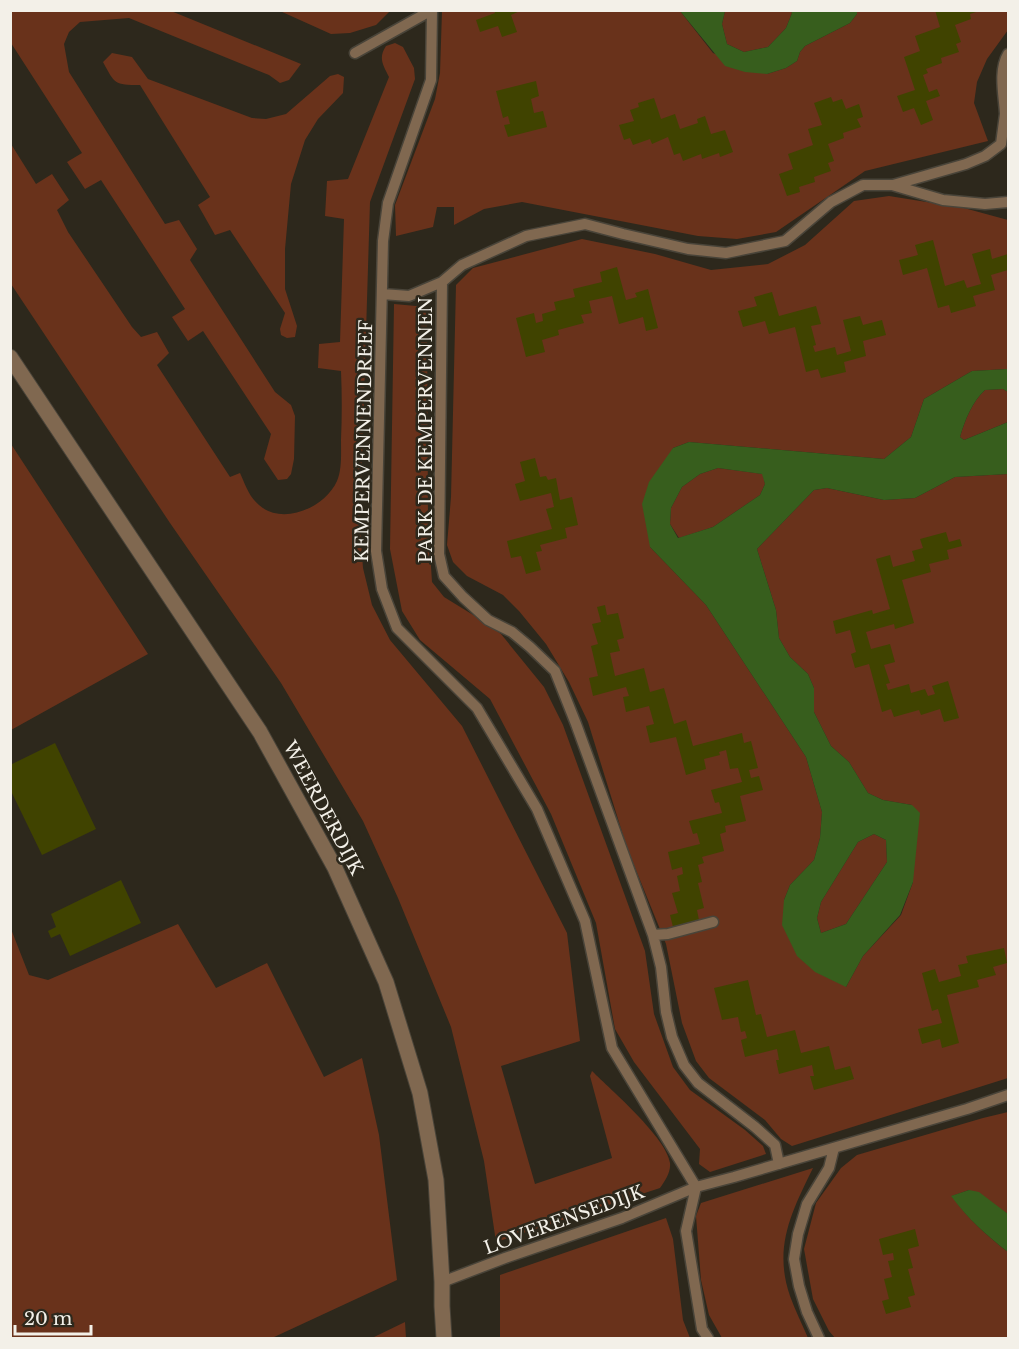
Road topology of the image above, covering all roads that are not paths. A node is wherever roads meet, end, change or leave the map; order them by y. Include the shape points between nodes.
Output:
1 (432, 10) edge
2 (355, 53) dead end
3 (1008, 54) edge
4 (1007, 117) edge
5 (892, 185) junction
6 (1008, 202) edge
7 (442, 282) junction
8 (382, 294) junction
9 (10, 357) edge
10 (713, 921) dead end
11 (653, 935) junction
12 (1008, 1095) edge
13 (834, 1148) junction
14 (779, 1164) junction
15 (696, 1186) junction
16 (442, 1282) junction
17 (444, 1338) edge
18 (708, 1338) edge
19 (819, 1338) edge

1 - 2 lane
1 - 8 lane, KEMPERVENNENDREEF via 431,80 388,203
3 - 4 lane, PARK DE KEMPERVENNEN via 1002,81
4 - 5 lane, PARK DE KEMPERVENNEN via 1001,144 985,156
5 - 6 lane, PARK DE KEMPERVENNEN via 943,200
5 - 7 lane, PARK DE KEMPERVENNEN via 863,185 831,202 785,241 726,253 688,249 585,224 526,236 462,265
7 - 8 lane via 409,296
7 - 11 lane, PARK DE KEMPERVENNEN via 439,554 444,576 488,620 512,632 555,671
8 - 15 lane, KEMPERVENNENDREEF via 376,551 382,589 396,628 477,708 537,809 585,921 612,1048
9 - 16 street, WEERDERDIJK via 260,732 335,868 386,982 420,1093 436,1180
10 - 11 lane
11 - 14 lane, PARK DE KEMPERVENNEN via 666,1012 684,1065 698,1083 775,1145
12 - 13 lane
13 - 14 lane
13 - 19 lane via 829,1168 807,1204 794,1259 799,1286
14 - 15 lane
15 - 16 lane, LOVERENSEDIJK via 622,1218
15 - 18 lane via 686,1231 702,1329
16 - 17 street, WEERDERDIJK

